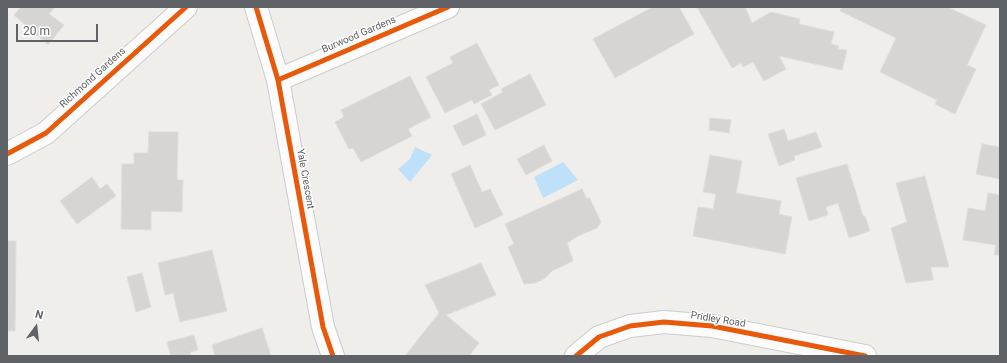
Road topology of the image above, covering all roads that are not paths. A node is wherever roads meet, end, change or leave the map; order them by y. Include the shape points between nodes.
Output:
1 (186, 7) edge
2 (256, 7) edge
3 (448, 7) edge
4 (278, 80) junction
5 (7, 154) edge
6 (333, 356) edge
7 (576, 356) edge
8 (865, 356) edge

1 - 5 street, Richmond Gardens via 46,133
2 - 4 street, Yale Crescent
3 - 4 street, Burwood Gardens
4 - 6 street, Yale Crescent via 323,327
7 - 8 street, Pridley Road via 600,337 630,326 664,322 712,326

